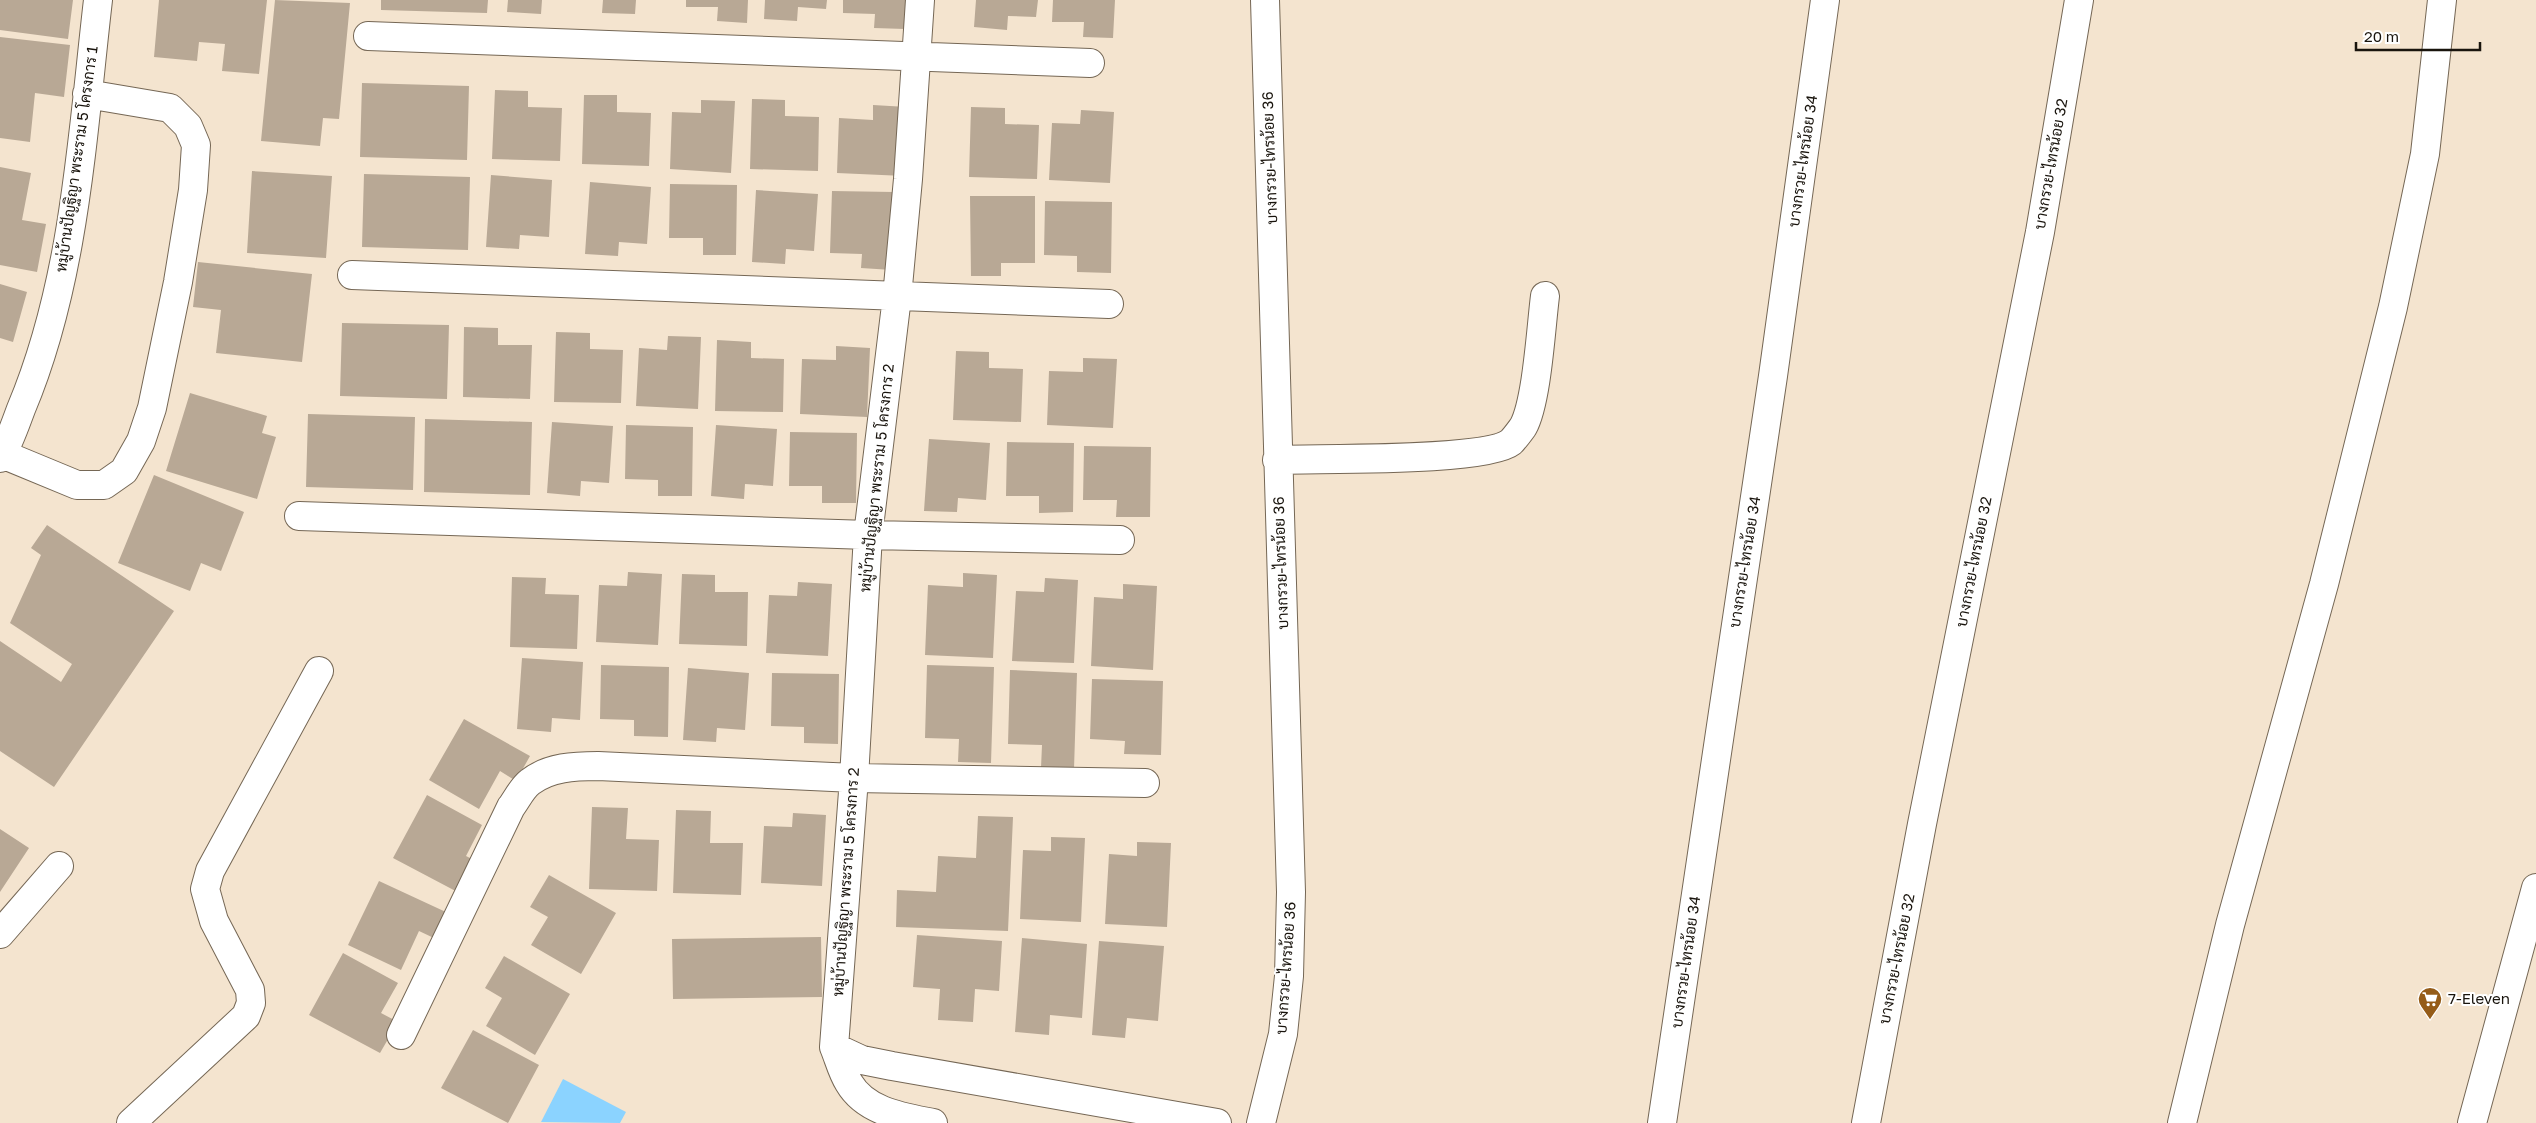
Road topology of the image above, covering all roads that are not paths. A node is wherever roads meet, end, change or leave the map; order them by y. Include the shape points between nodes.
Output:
1 (98, 0) edge
2 (920, 0) edge
3 (1265, 0) edge
4 (1825, 0) edge
5 (2079, 0) edge
6 (2442, 0) edge
7 (368, 36) dead end
8 (917, 57) junction
9 (1090, 63) dead end
10 (87, 94) junction
11 (352, 275) dead end
12 (1545, 296) dead end
13 (897, 297) junction
14 (1109, 304) dead end
15 (1, 456) edge
16 (1277, 460) junction
17 (299, 516) dead end
18 (868, 535) junction
19 (1120, 540) dead end
20 (319, 671) dead end
21 (854, 778) junction
22 (1145, 783) dead end
23 (59, 866) dead end
24 (2536, 888) edge
25 (0, 934) edge
26 (401, 1035) dead end
27 (834, 1047) junction
28 (131, 1123) edge
29 (933, 1123) edge
30 (1217, 1123) edge
31 (1261, 1123) edge
32 (1662, 1123) edge
33 (1866, 1123) edge
34 (2182, 1123) edge
35 (2472, 1123) edge

1 - 10 street, หมู่บ้านปัญฐิญา พระราม 5 โครงการ 1
2 - 8 street, หมู่บ้านปัญฐิญา พระราม 5 โครงการ 2
3 - 16 street, บางกรวย-ไทรน้อย 36
4 - 32 street, บางกรวย-ไทรน้อย 34 via 1774,376
5 - 33 street, บางกรวย-ไทรน้อย 32 via 2040,232
6 - 34 street via 2425,154 2393,307 2324,584 2230,925
7 - 8 street
8 - 9 street
8 - 13 street, หมู่บ้านปัญฐิญา พระราม 5 โครงการ 2
10 - 15 street, หมู่บ้านปัญฐิญา พระราม 5 โครงการ 1 via 72,218 56,300 34,380
10 - 15 street via 170,108 188,126 196,146 193,190 178,282 152,408 141,441 124,471 104,485 77,486
11 - 13 street
12 - 16 street via 1532,401 1523,426 1510,442 1487,451 1446,456
13 - 14 street
13 - 18 street, หมู่บ้านปัญฐิญา พระราม 5 โครงการ 2
16 - 31 street, บางกรวย-ไทรน้อย 36 via 1291,892 1289,976 1283,1034
17 - 18 street
18 - 19 street
18 - 21 street, หมู่บ้านปัญฐิญา พระราม 5 โครงการ 2
20 - 28 street via 210,871 205,889 214,921 250,990 251,1003 246,1016
21 - 22 street
21 - 26 street via 569,766 529,782 511,807
21 - 27 street, หมู่บ้านปัญฐิญา พระราม 5 โครงการ 2
23 - 25 street
24 - 35 street
27 - 29 street via 849,1084 869,1104 901,1117
27 - 30 street via 877,1063

